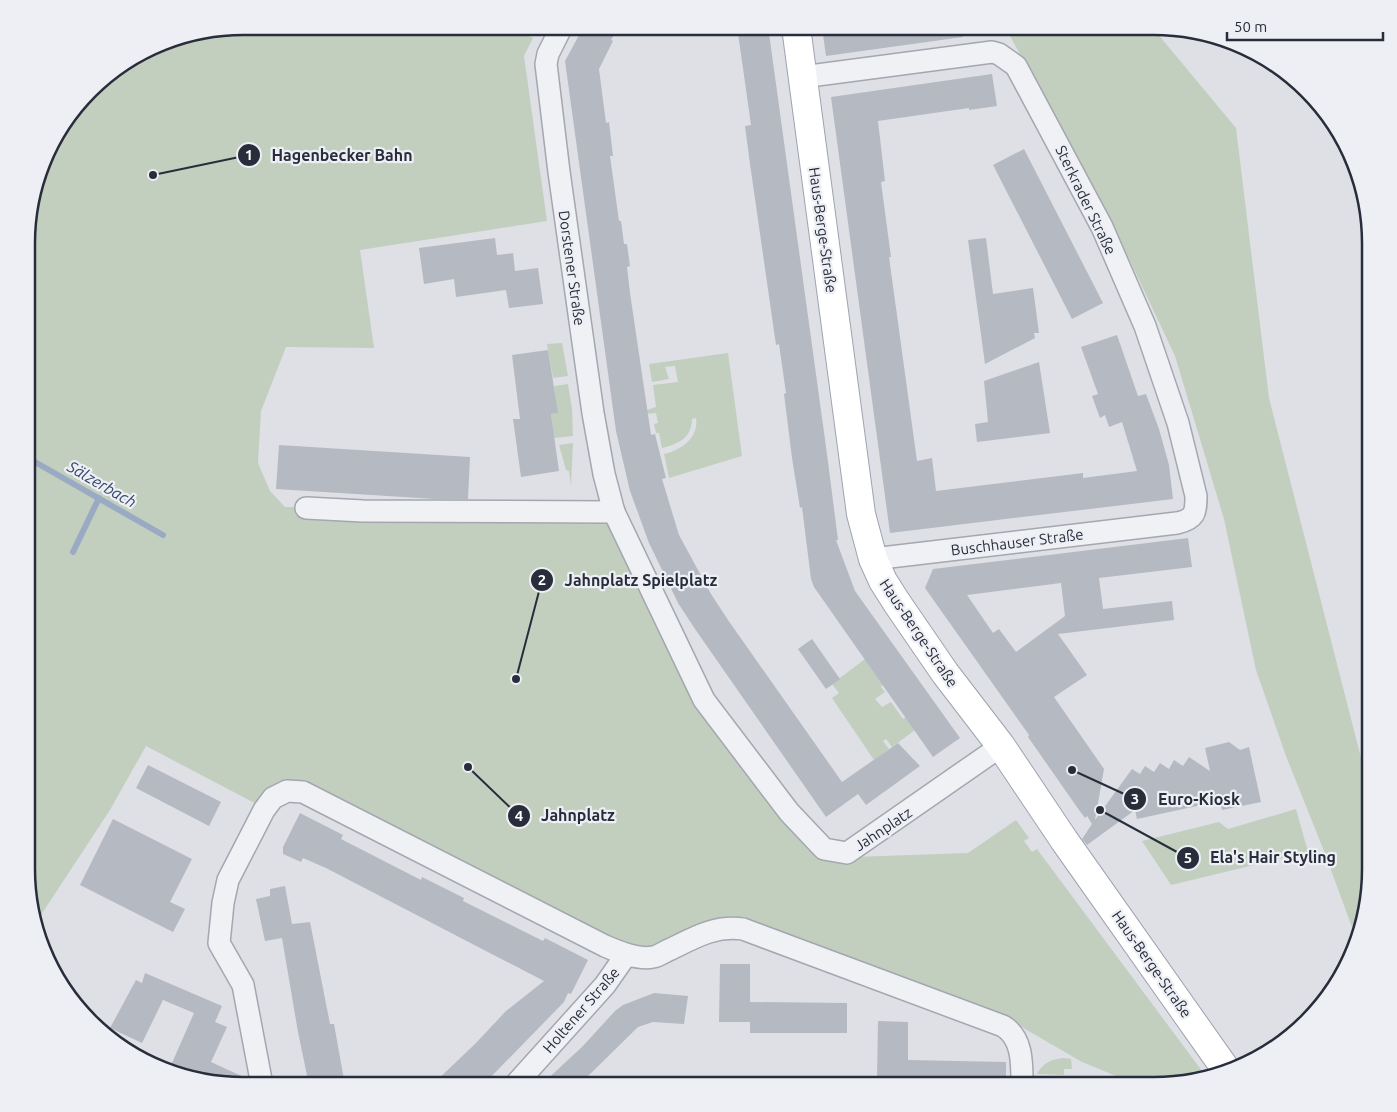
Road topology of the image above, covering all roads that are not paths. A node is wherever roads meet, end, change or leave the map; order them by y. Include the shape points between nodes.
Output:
1 (558, 35) edge
2 (797, 35) edge
3 (802, 77) junction
4 (306, 508) dead end
5 (614, 512) junction
6 (1161, 524) joint
7 (873, 559) junction
8 (1001, 746) junction
9 (626, 955) junction
10 (1223, 1065) edge
11 (260, 1077) edge
12 (522, 1077) edge
13 (1022, 1077) edge

1 - 5 street, Dorstener Straße via 546,64 593,412
2 - 3 main road, Haus-Berge-Straße
3 - 6 street, Sterkrader Straße via 992,52 1016,66 1102,227 1145,326 1168,390 1191,470 1196,508 1188,520
3 - 7 main road, Haus-Berge-Straße via 861,514
4 - 5 street via 372,512
5 - 8 street, Jahnplatz via 704,700 789,812 824,849 847,853
6 - 7 street, Buschhauser Straße
7 - 8 main road, Haus-Berge-Straße via 897,603
8 - 10 main road, Haus-Berge-Straße
9 - 11 street via 303,792 287,791 273,798 264,810 228,880 219,943 243,985
9 - 12 street, Holtener Straße via 605,985
9 - 13 street via 652,957 716,930 743,928 1003,1026 1017,1040

